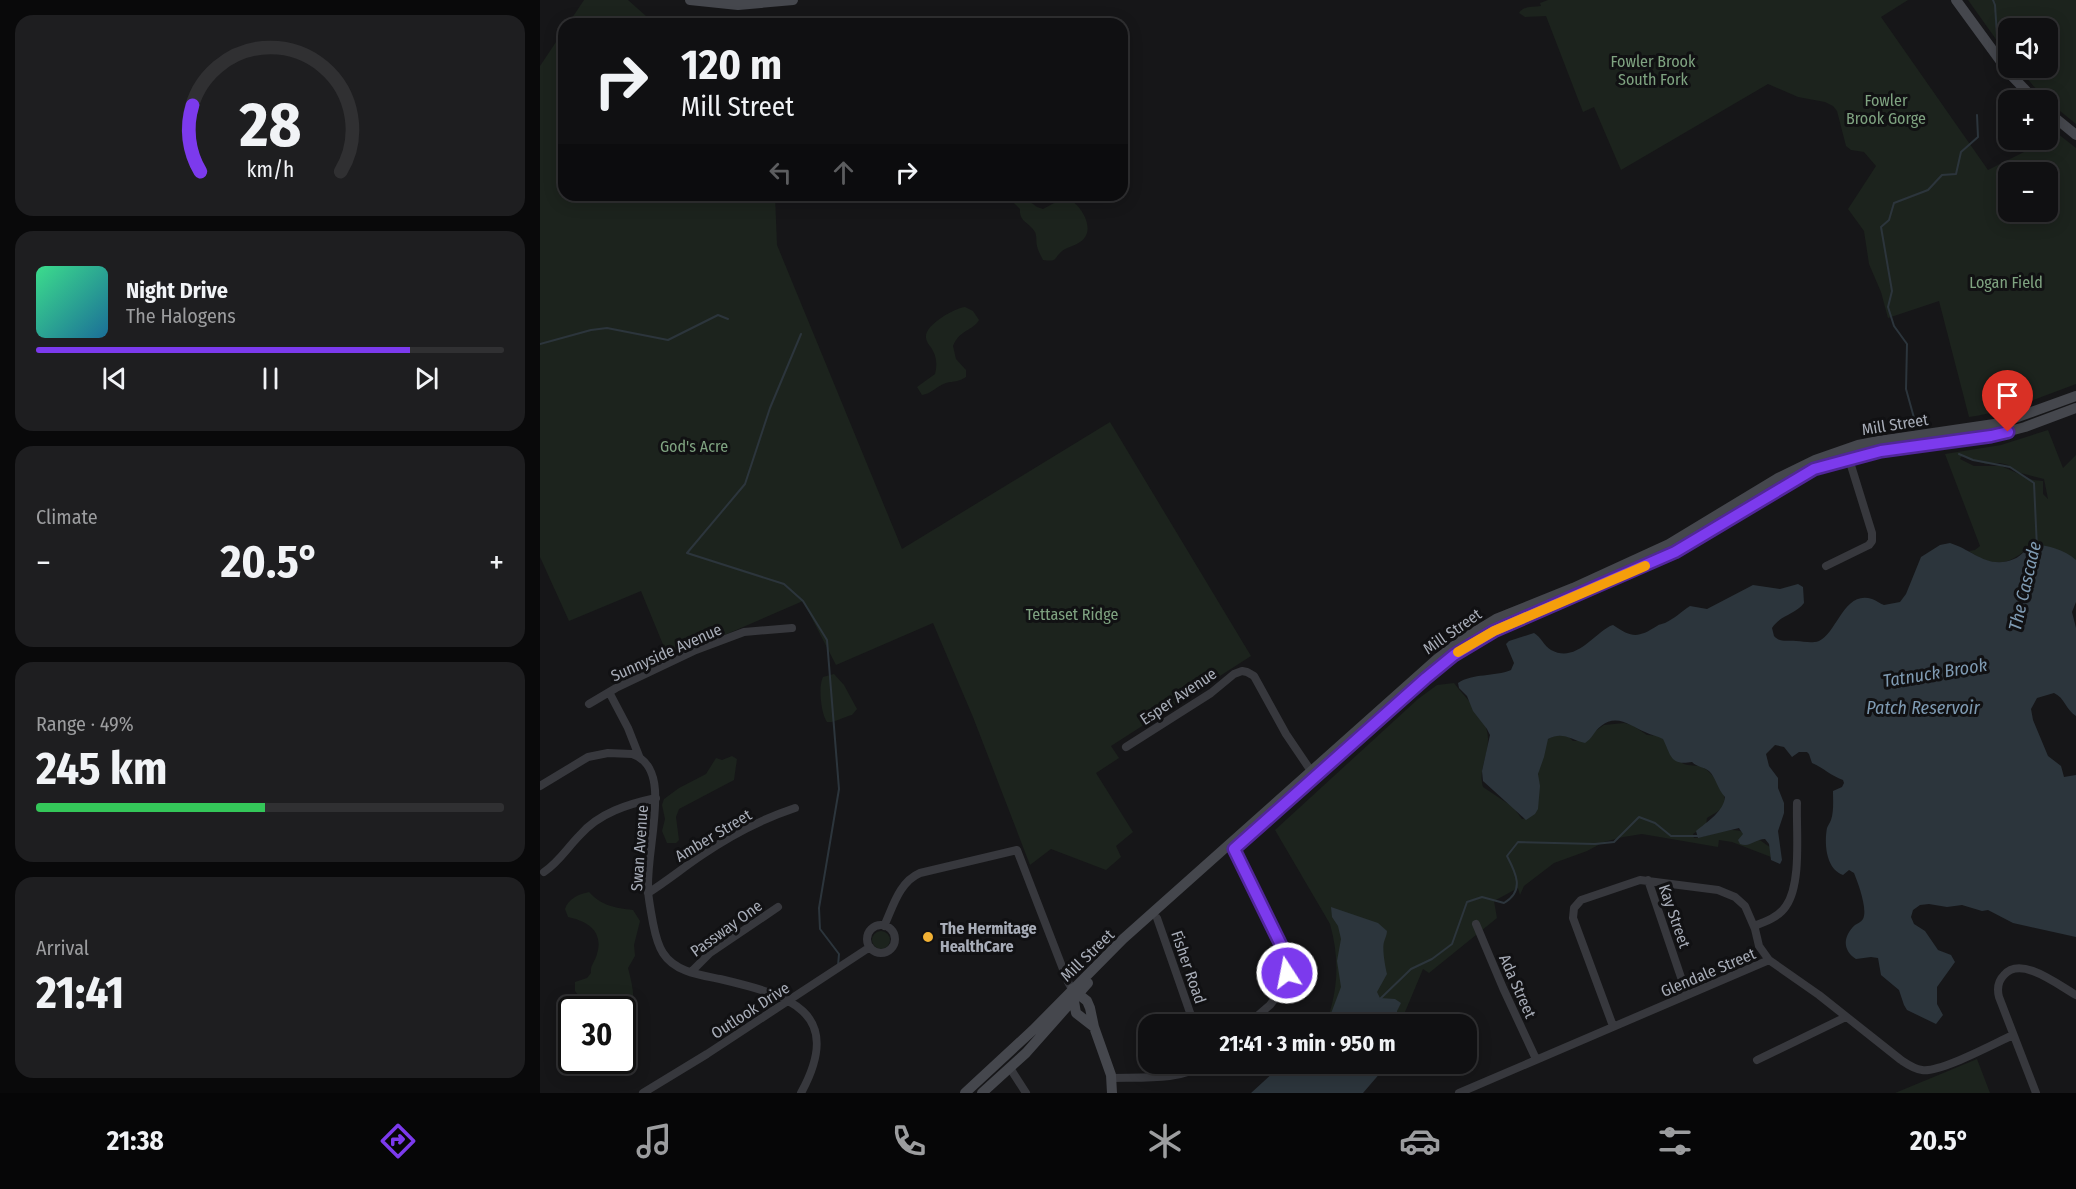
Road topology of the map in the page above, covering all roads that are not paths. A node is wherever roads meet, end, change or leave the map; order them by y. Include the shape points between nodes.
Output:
1 (690, 0) edge
2 (793, 0) edge
3 (1956, 0) edge
4 (2026, 90) edge
5 (2058, 120) edge
6 (2076, 135) edge
7 (2076, 396) edge
8 (2076, 408) edge
9 (1849, 459) junction
10 (1827, 566) dead end
11 (1530, 610) junction
12 (792, 628) dead end
13 (609, 692) junction
14 (589, 704) dead end
15 (1126, 747) dead end
16 (639, 756) junction
17 (1311, 771) junction
18 (540, 786) edge
19 (656, 798) junction
20 (1797, 802) dead end
21 (795, 808) dead end
22 (1234, 849) junction
23 (544, 872) dead end
24 (1648, 880) junction
25 (648, 893) junction
26 (778, 907) dead end
27 (1157, 918) junction
28 (1476, 924) dead end
29 (884, 926) junction
30 (1754, 926) junction
31 (870, 947) junction
32 (1769, 960) junction
33 (691, 972) junction
34 (1075, 994) junction
35 (1688, 995) junction
36 (2076, 995) edge
37 (789, 1001) junction
38 (1191, 1014) edge
39 (1260, 1014) edge
40 (1846, 1017) junction
41 (1613, 1026) junction
42 (2013, 1035) junction
43 (1536, 1059) junction
44 (1756, 1060) dead end
45 (1010, 1068) junction
46 (1183, 1074) edge
47 (1111, 1078) junction
48 (642, 1093) edge
49 (801, 1093) edge
50 (964, 1093) edge
51 (982, 1093) edge
52 (1026, 1093) edge
53 (1112, 1093) edge
54 (1459, 1093) edge
55 (2036, 1093) edge

1 - 2 main road via 738,5
3 - 4 main road
5 - 6 main road
7 - 11 main road, Mill Street via 2001,423 1858,445 1815,460 1669,543
8 - 9 main road, Mill Street via 1991,436
9 - 10 street via 1872,541
9 - 11 main road, Mill Street via 1806,473 1675,552
11 - 17 main road, Mill Street via 1488,624 1451,648
11 - 22 main road, Mill Street via 1454,655
12 - 13 street, Sunnyside Avenue via 744,633 696,650
13 - 14 street, Sunnyside Avenue
13 - 16 street, Swan Avenue
15 - 17 street, Esper Avenue via 1242,671 1254,676
16 - 18 street via 591,756
16 - 19 street, Swan Avenue via 652,774
17 - 34 main road, Mill Street via 1123,939
19 - 23 street via 603,817 580,834 560,860
19 - 25 street, Swan Avenue
20 - 30 street via 1791,895 1777,915
21 - 25 street, Amber Street via 735,835
22 - 27 main road, Mill Street
22 - 39 street via 1281,943 1287,964 1280,992
24 - 30 street via 1735,897 1745,906
24 - 35 street, Kay Street
24 - 41 street via 1581,900 1574,908 1577,931
25 - 33 street, Swan Avenue via 663,953
26 - 33 street, Passway One via 710,953
27 - 34 main road, Mill Street
27 - 38 street, Fisher Road
28 - 43 street, Ada Street
29 - 31 street via 870,932
29 - 31 street via 894,934 893,946 883,953
29 - 34 street via 902,887 911,878 1017,850
30 - 32 street via 1759,946
31 - 37 street, Outlook Drive
32 - 35 street, Glendale Street
32 - 40 street, Glendale Street
33 - 37 street, Swan Avenue
34 - 45 main road, Mill Street
34 - 47 main road via 1076,1013 1094,1027
34 - 50 main road, Mill Street
35 - 41 street, Glendale Street
36 - 42 street via 2026,968 2008,971 2000,979 1998,990
37 - 48 street, Outlook Drive
37 - 49 street, Swan Avenue via 808,1015 817,1037 814,1061
40 - 42 street, Glendale Street via 1901,1060 1923,1071 1940,1068
40 - 44 street
41 - 43 street, Glendale Street
42 - 55 street
43 - 54 street, Glendale Street
45 - 51 main road, Mill Street
45 - 52 street
46 - 47 street
47 - 53 main road

